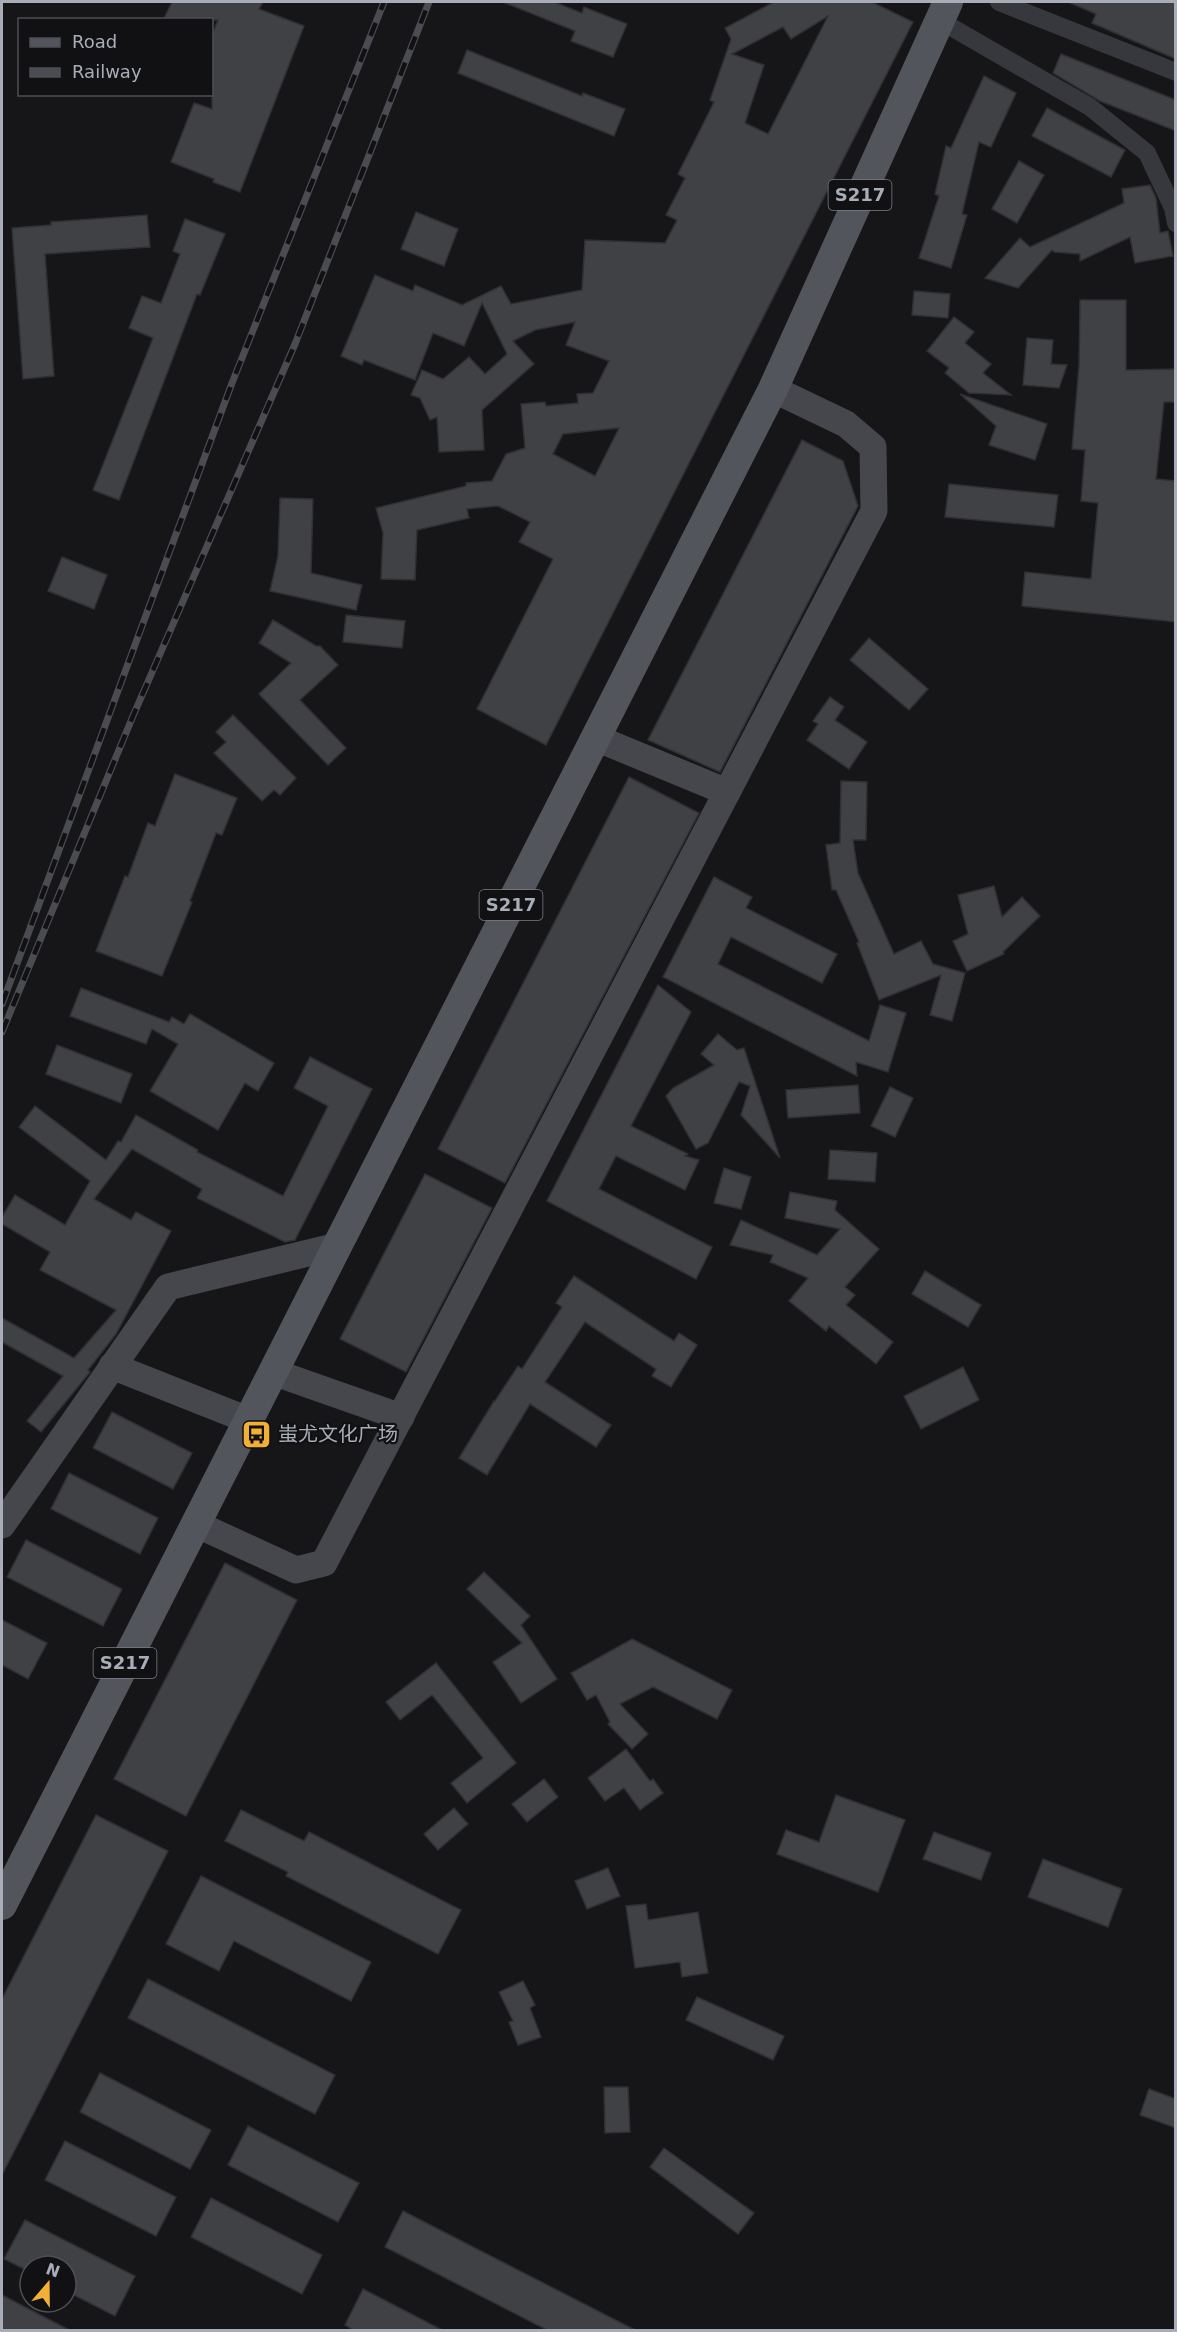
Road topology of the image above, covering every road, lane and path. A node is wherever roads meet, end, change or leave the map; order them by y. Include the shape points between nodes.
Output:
1 (999, 2) edge
2 (943, 11) edge
3 (1176, 72) edge
4 (1176, 223) edge
5 (773, 389) junction
6 (596, 738) junction
7 (728, 792) junction
8 (337, 1246) junction
9 (112, 1366) junction
10 (273, 1372) junction
11 (401, 1417) junction
12 (249, 1420) junction
13 (196, 1524) junction
14 (2, 1525) edge
15 (2, 1905) edge

1 - 3 street
2 - 4 street via 1090,107 1147,153
2 - 5 main road, S217
5 - 6 main road, S217
5 - 7 street via 846,424 873,447 874,511
6 - 7 street
6 - 8 main road, S217
7 - 11 street
8 - 9 street via 168,1287
8 - 10 main road, S217
9 - 12 street
9 - 14 street
10 - 11 street
10 - 12 main road, S217
11 - 13 street via 324,1563 296,1570
12 - 13 main road, S217
13 - 15 main road, S217

